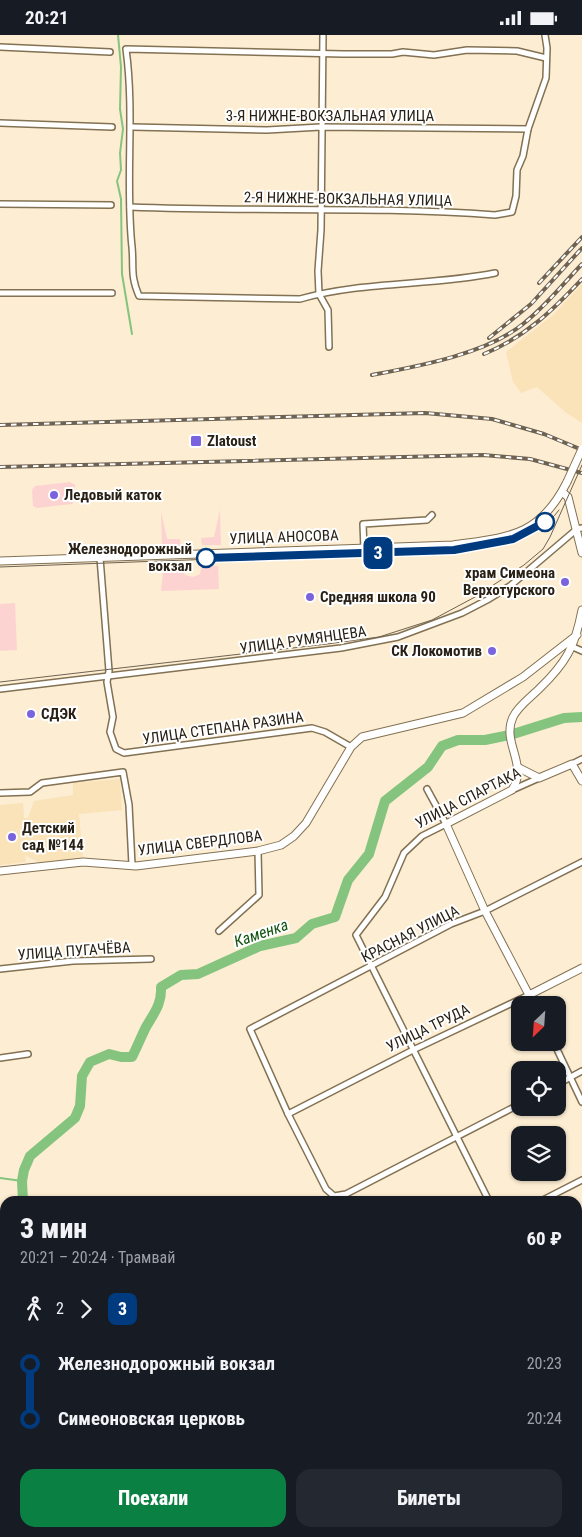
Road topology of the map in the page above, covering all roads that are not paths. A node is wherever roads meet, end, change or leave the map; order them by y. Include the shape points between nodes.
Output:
1 (323, 35) edge
2 (544, 35) edge
3 (0, 47) edge
4 (110, 52) dead end
5 (323, 52) junction
6 (546, 58) junction
7 (0, 123) edge
8 (112, 127) dead end
9 (132, 127) junction
10 (321, 127) junction
11 (528, 129) junction
12 (0, 204) edge
13 (111, 205) dead end
14 (130, 207) junction
15 (320, 208) junction
16 (495, 273) dead end
17 (0, 293) edge
18 (112, 293) dead end
19 (319, 293) junction
20 (329, 347) dead end
21 (582, 449) edge
22 (562, 492) junction
23 (432, 515) dead end
24 (580, 528) edge
25 (364, 549) junction
26 (582, 553) edge
27 (100, 558) junction
28 (0, 561) edge
29 (582, 610) edge
30 (577, 635) junction
31 (573, 647) junction
32 (582, 651) edge
33 (108, 676) junction
34 (0, 689) edge
35 (351, 747) junction
36 (582, 759) edge
37 (572, 764) junction
38 (519, 768) junction
39 (538, 778) junction
40 (582, 781) edge
41 (427, 789) dead end
42 (512, 791) junction
43 (0, 793) edge
44 (446, 825) junction
45 (258, 851) junction
46 (582, 862) edge
47 (132, 865) junction
48 (0, 871) edge
49 (485, 911) junction
50 (220, 931) dead end
51 (151, 959) dead end
52 (372, 967) junction
53 (582, 968) edge
54 (0, 969) edge
55 (529, 995) junction
56 (413, 1050) junction
57 (558, 1051) edge
58 (28, 1054) dead end
59 (0, 1058) edge
60 (582, 1071) edge
61 (572, 1077) junction
62 (566, 1080) edge
63 (582, 1102) edge
64 (511, 1108) edge
65 (288, 1114) junction
66 (458, 1136) junction
67 (582, 1180) edge
68 (487, 1196) edge
69 (552, 1196) edge

1 - 5 street
2 - 6 street
3 - 4 street
5 - 6 street via 434,55 517,51
5 - 9 street via 126,49
5 - 10 street
6 - 11 street via 546,78
7 - 8 street
9 - 10 street, 3-Я НИЖНЕ-ВОКЗАЛЬНАЯ УЛИЦА via 267,130
9 - 14 street via 128,162
10 - 11 street, 3-Я НИЖНЕ-ВОКЗАЛЬНАЯ УЛИЦА
10 - 15 street
11 - 15 street, 2-Я НИЖНЕ-ВОКЗАЛЬНАЯ УЛИЦА via 517,170 512,211 495,215
12 - 13 street
14 - 15 street, 2-Я НИЖНЕ-ВОКЗАЛЬНАЯ УЛИЦА via 290,211
14 - 19 street via 132,279 139,296 300,299
15 - 19 street
16 - 19 street via 449,281
17 - 18 street
19 - 20 street via 328,310
21 - 22 street, УЛИЦА АНОСОВА, bridge
22 - 24 street via 568,497
22 - 25 street, УЛИЦА АНОСОВА via 545,516 517,532 453,545
23 - 25 street via 427,520 363,524
24 - 26 street
24 - 33 street, УЛИЦА РУМЯНЦЕВА via 510,586 487,600 398,637 341,648
25 - 27 street, УЛИЦА АНОСОВА
27 - 28 street, УЛИЦА АНОСОВА
27 - 33 street
29 - 30 street
30 - 31 street
30 - 35 street via 523,677 462,713 375,733 362,737
31 - 32 street
31 - 38 street via 563,665 520,707 510,725
33 - 34 street, УЛИЦА РУМЯНЦЕВА
33 - 35 street, УЛИЦА СТЕПАНА РАЗИНА via 114,717 110,732 116,749 124,753 312,728
35 - 45 street, УЛИЦА СВЕРДЛОВА via 306,823 281,845
36 - 37 street, УЛИЦА СПАРТАКА
37 - 39 street, УЛИЦА СПАРТАКА
37 - 40 street
38 - 39 street
38 - 42 street
39 - 42 street, УЛИЦА СПАРТАКА
41 - 44 street
42 - 44 street, УЛИЦА СПАРТАКА
43 - 47 street via 30,791 42,783 123,772 129,805
44 - 49 street
44 - 52 street, УЛИЦА СПАРТАКА via 422,836 404,853 385,897 356,935
45 - 47 street, УЛИЦА СВЕРДЛОВА
45 - 50 street via 259,895
46 - 49 street, КРАСНАЯ УЛИЦА
47 - 48 street, УЛИЦА СВЕРДЛОВА via 83,862
49 - 52 street, КРАСНАЯ УЛИЦА via 451,924
49 - 55 street
51 - 54 street, УЛИЦА ПУГАЧЁВА via 73,961
52 - 56 street
52 - 65 street, КРАСНАЯ УЛИЦА via 250,1029
53 - 55 street, УЛИЦА ТРУДА
55 - 56 street, УЛИЦА ТРУДА
56 - 65 street, УЛИЦА ТРУДА
56 - 66 street
57 - 61 street
58 - 59 street
60 - 61 street
61 - 62 street
61 - 63 street
64 - 66 street
65 - 66 street via 326,1189 338,1196
66 - 68 street
67 - 69 street

